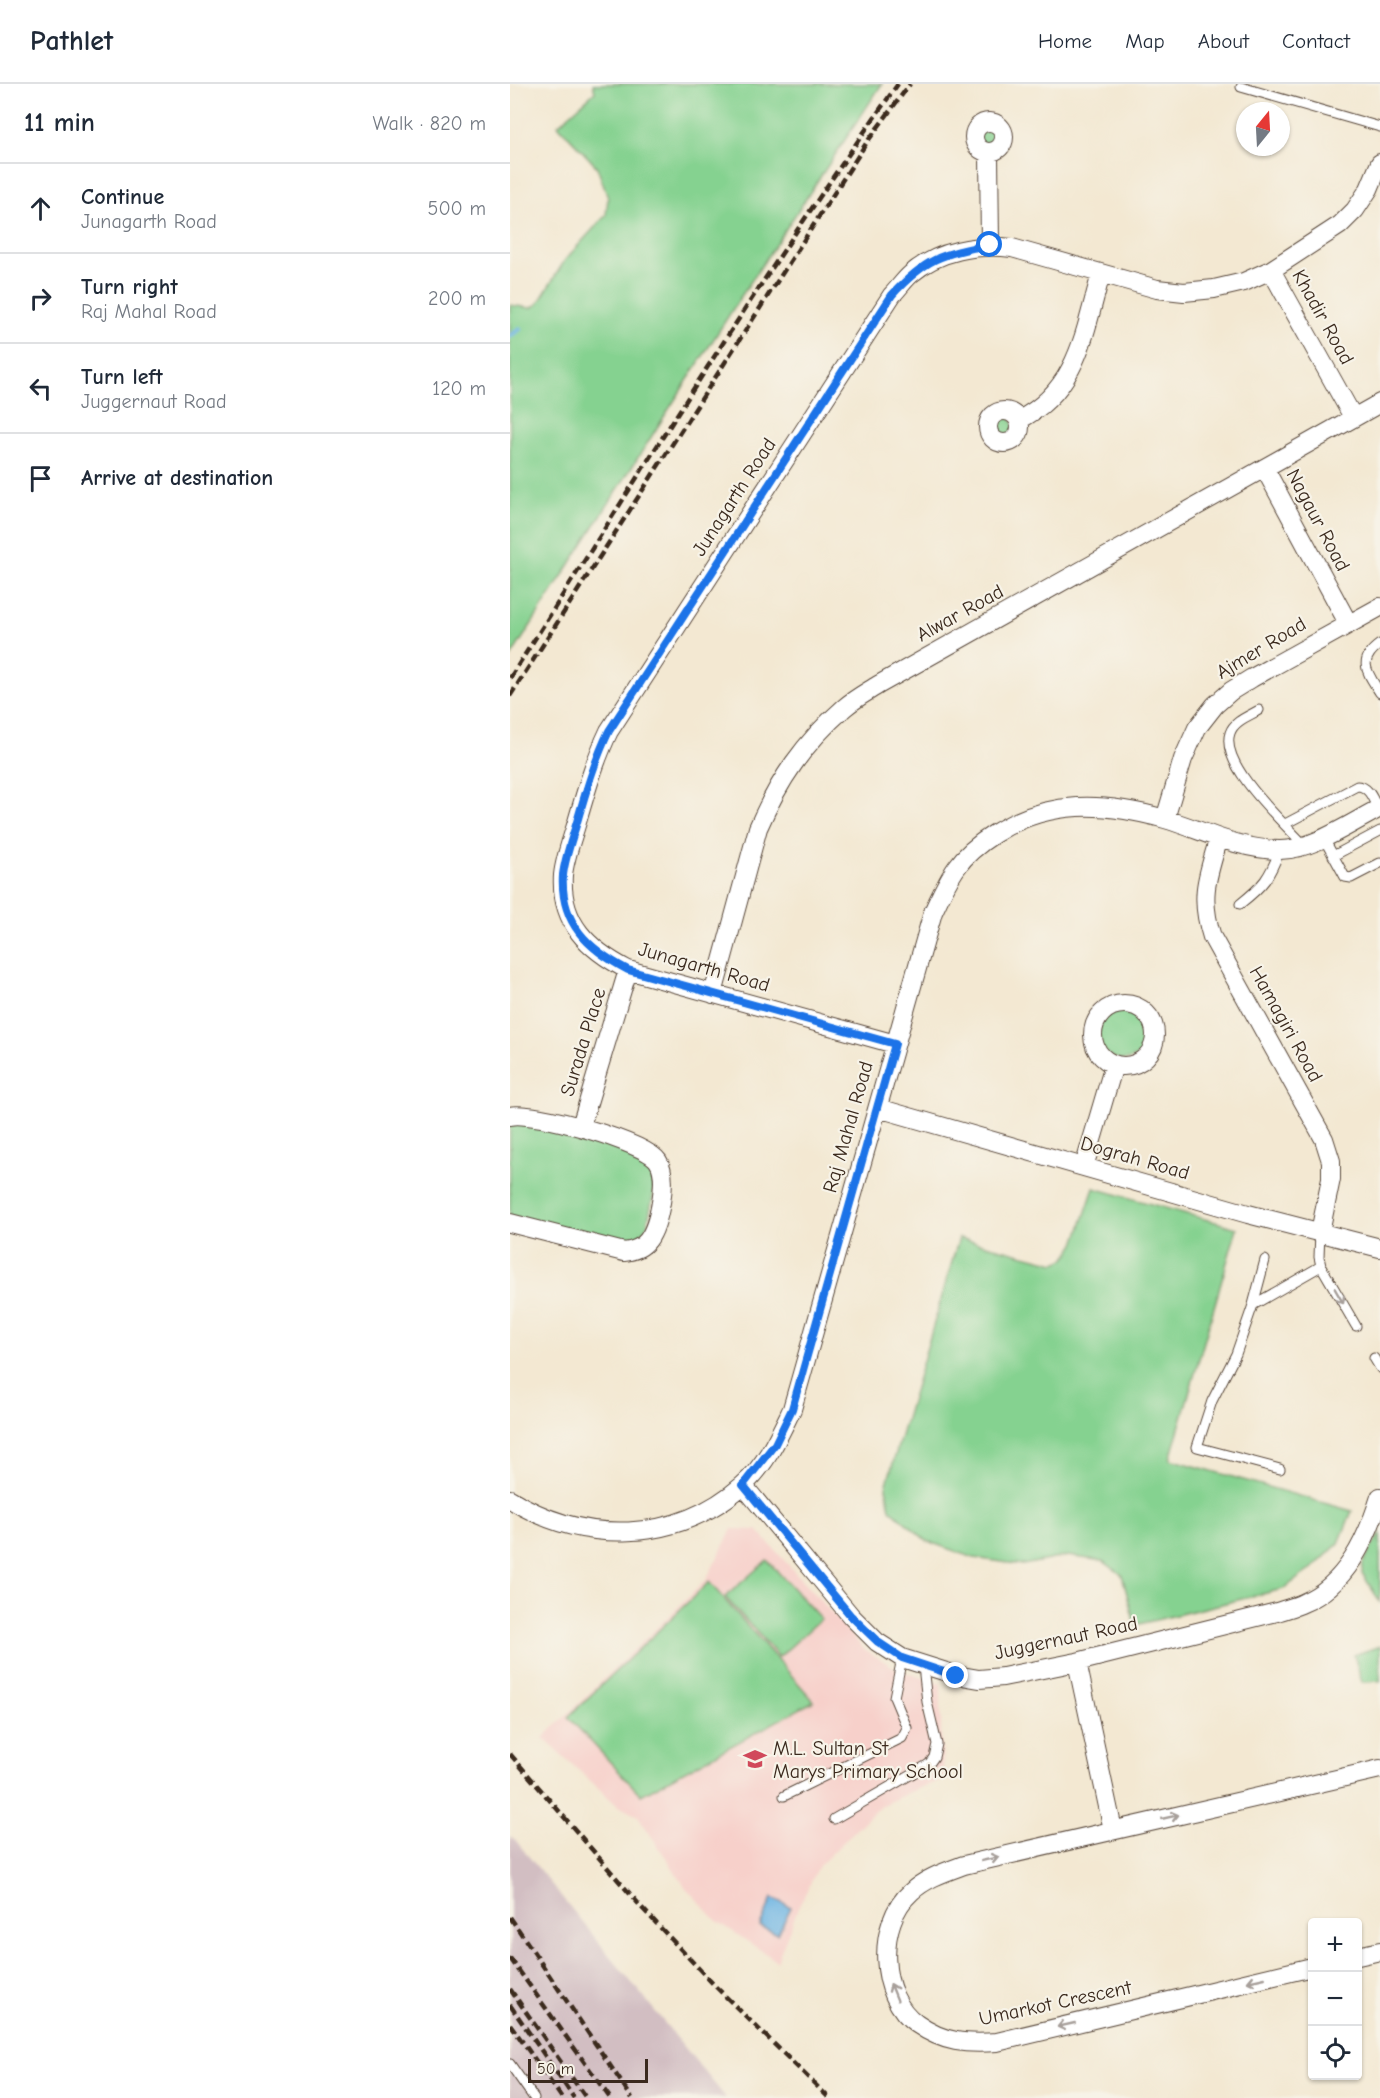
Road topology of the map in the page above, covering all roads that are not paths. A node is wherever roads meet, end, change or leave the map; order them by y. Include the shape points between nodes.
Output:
1 (1241, 87) dead end
2 (1380, 127) edge
3 (990, 153) dead end
4 (1380, 163) edge
5 (990, 245) junction
6 (1271, 270) junction
7 (1101, 274) junction
8 (1380, 403) edge
9 (1353, 417) junction
10 (1019, 420) dead end
11 (1265, 469) junction
12 (1379, 611) edge
13 (1348, 623) junction
14 (1380, 644) edge
15 (1380, 693) edge
16 (1259, 710) dead end
17 (1379, 811) edge
18 (1165, 819) junction
19 (1285, 824) junction
20 (1380, 831) edge
21 (1323, 837) junction
22 (1219, 838) junction
23 (1305, 846) junction
24 (1280, 850) junction
25 (1333, 856) junction
26 (1380, 862) edge
27 (1240, 904) dead end
28 (628, 970) junction
29 (713, 994) junction
30 (895, 1044) junction
31 (1114, 1065) dead end
32 (878, 1108) junction
33 (510, 1116) edge
34 (581, 1126) junction
35 (1084, 1167) junction
36 (510, 1223) edge
37 (1320, 1232) junction
38 (1380, 1248) edge
39 (1265, 1260) dead end
40 (1321, 1266) junction
41 (1253, 1305) junction
42 (1356, 1326) dead end
43 (1374, 1358) dead end
44 (1380, 1368) edge
45 (1280, 1469) dead end
46 (743, 1485) junction
47 (510, 1499) edge
48 (1380, 1499) edge
49 (902, 1658) junction
50 (1077, 1662) junction
51 (923, 1666) junction
52 (1380, 1769) edge
53 (784, 1796) dead end
54 (834, 1819) dead end
55 (1113, 1830) junction
56 (1380, 1951) edge
57 (1362, 1955) edge
58 (1308, 1968) edge
59 (510, 2064) edge
60 (534, 2098) edge

1 - 2 lane
3 - 5 street
4 - 6 street, Junagarth Road via 1369,189 1340,225
5 - 7 street, Junagarth Road
5 - 28 street, Junagarth Road via 935,259 912,274 892,295 609,731 597,756 568,854 563,874 564,901 575,929 593,948
6 - 7 street, Junagarth Road via 1234,284 1184,292
6 - 9 street, Khadir Road
7 - 10 street via 1071,372 1034,412
8 - 9 street, Alwar Road
9 - 11 street, Alwar Road
11 - 13 street, Nagaur Road
11 - 29 street, Alwar Road via 845,707 791,767 758,828
12 - 13 street, Ajmer Road
13 - 18 street, Ajmer Road via 1252,678 1215,705 1197,728 1183,759
14 - 15 lane via 1367,656 1365,664
16 - 19 lane via 1230,732 1230,754 1252,788
17 - 19 lane via 1367,789 1357,786
17 - 21 street, Raj Mahal Road
18 - 22 street, Raj Mahal Road
18 - 30 street, Raj Mahal Road via 1098,807 1050,809 1006,826 971,851 957,866 933,912
19 - 23 lane
20 - 25 lane
21 - 23 street, Raj Mahal Road
21 - 25 lane
22 - 24 street, Raj Mahal Road
22 - 37 street, Hamagiri Road via 1208,871 1206,918 1212,937 1324,1139 1331,1161 1331,1179
23 - 24 street, Raj Mahal Road
24 - 27 lane via 1264,883
25 - 26 lane via 1345,877 1351,878
28 - 29 street, Junagarth Road
28 - 34 street, Surada Place
29 - 30 street, Junagarth Road
30 - 32 street, Raj Mahal Road
31 - 35 street
32 - 35 street, Dograh Road
32 - 46 street, Raj Mahal Road via 792,1409 775,1444
33 - 34 street, Surada Place
34 - 36 street, Surada Place via 657,1159 664,1187 647,1240 636,1250 624,1252
35 - 37 street, Dograh Road
37 - 38 street, Dograh Road
37 - 40 lane
39 - 41 lane
40 - 41 lane
40 -> 42 lane
41 - 45 lane via 1197,1447
43 - 44 lane
46 - 47 street, Raj Mahal Road via 714,1506 673,1525 604,1533 532,1513
46 - 49 street, Juggernaut Road via 851,1616
48 - 50 street, Juggernaut Road via 1358,1551 1342,1574 1305,1603
49 - 51 street, Juggernaut Road
49 - 53 lane via 894,1697 907,1728 902,1738
50 - 51 street, Juggernaut Road via 979,1679
50 - 55 street
51 - 54 lane via 937,1744 934,1757 929,1764
55 -> 52 street, Umarkot Crescent
58 -> 55 street, Umarkot Crescent via 997,2042 966,2044 939,2037 915,2023 898,2002 888,1977 885,1947 892,1920 909,1893 931,1878 964,1865
56 - 57 street
59 - 60 lane

